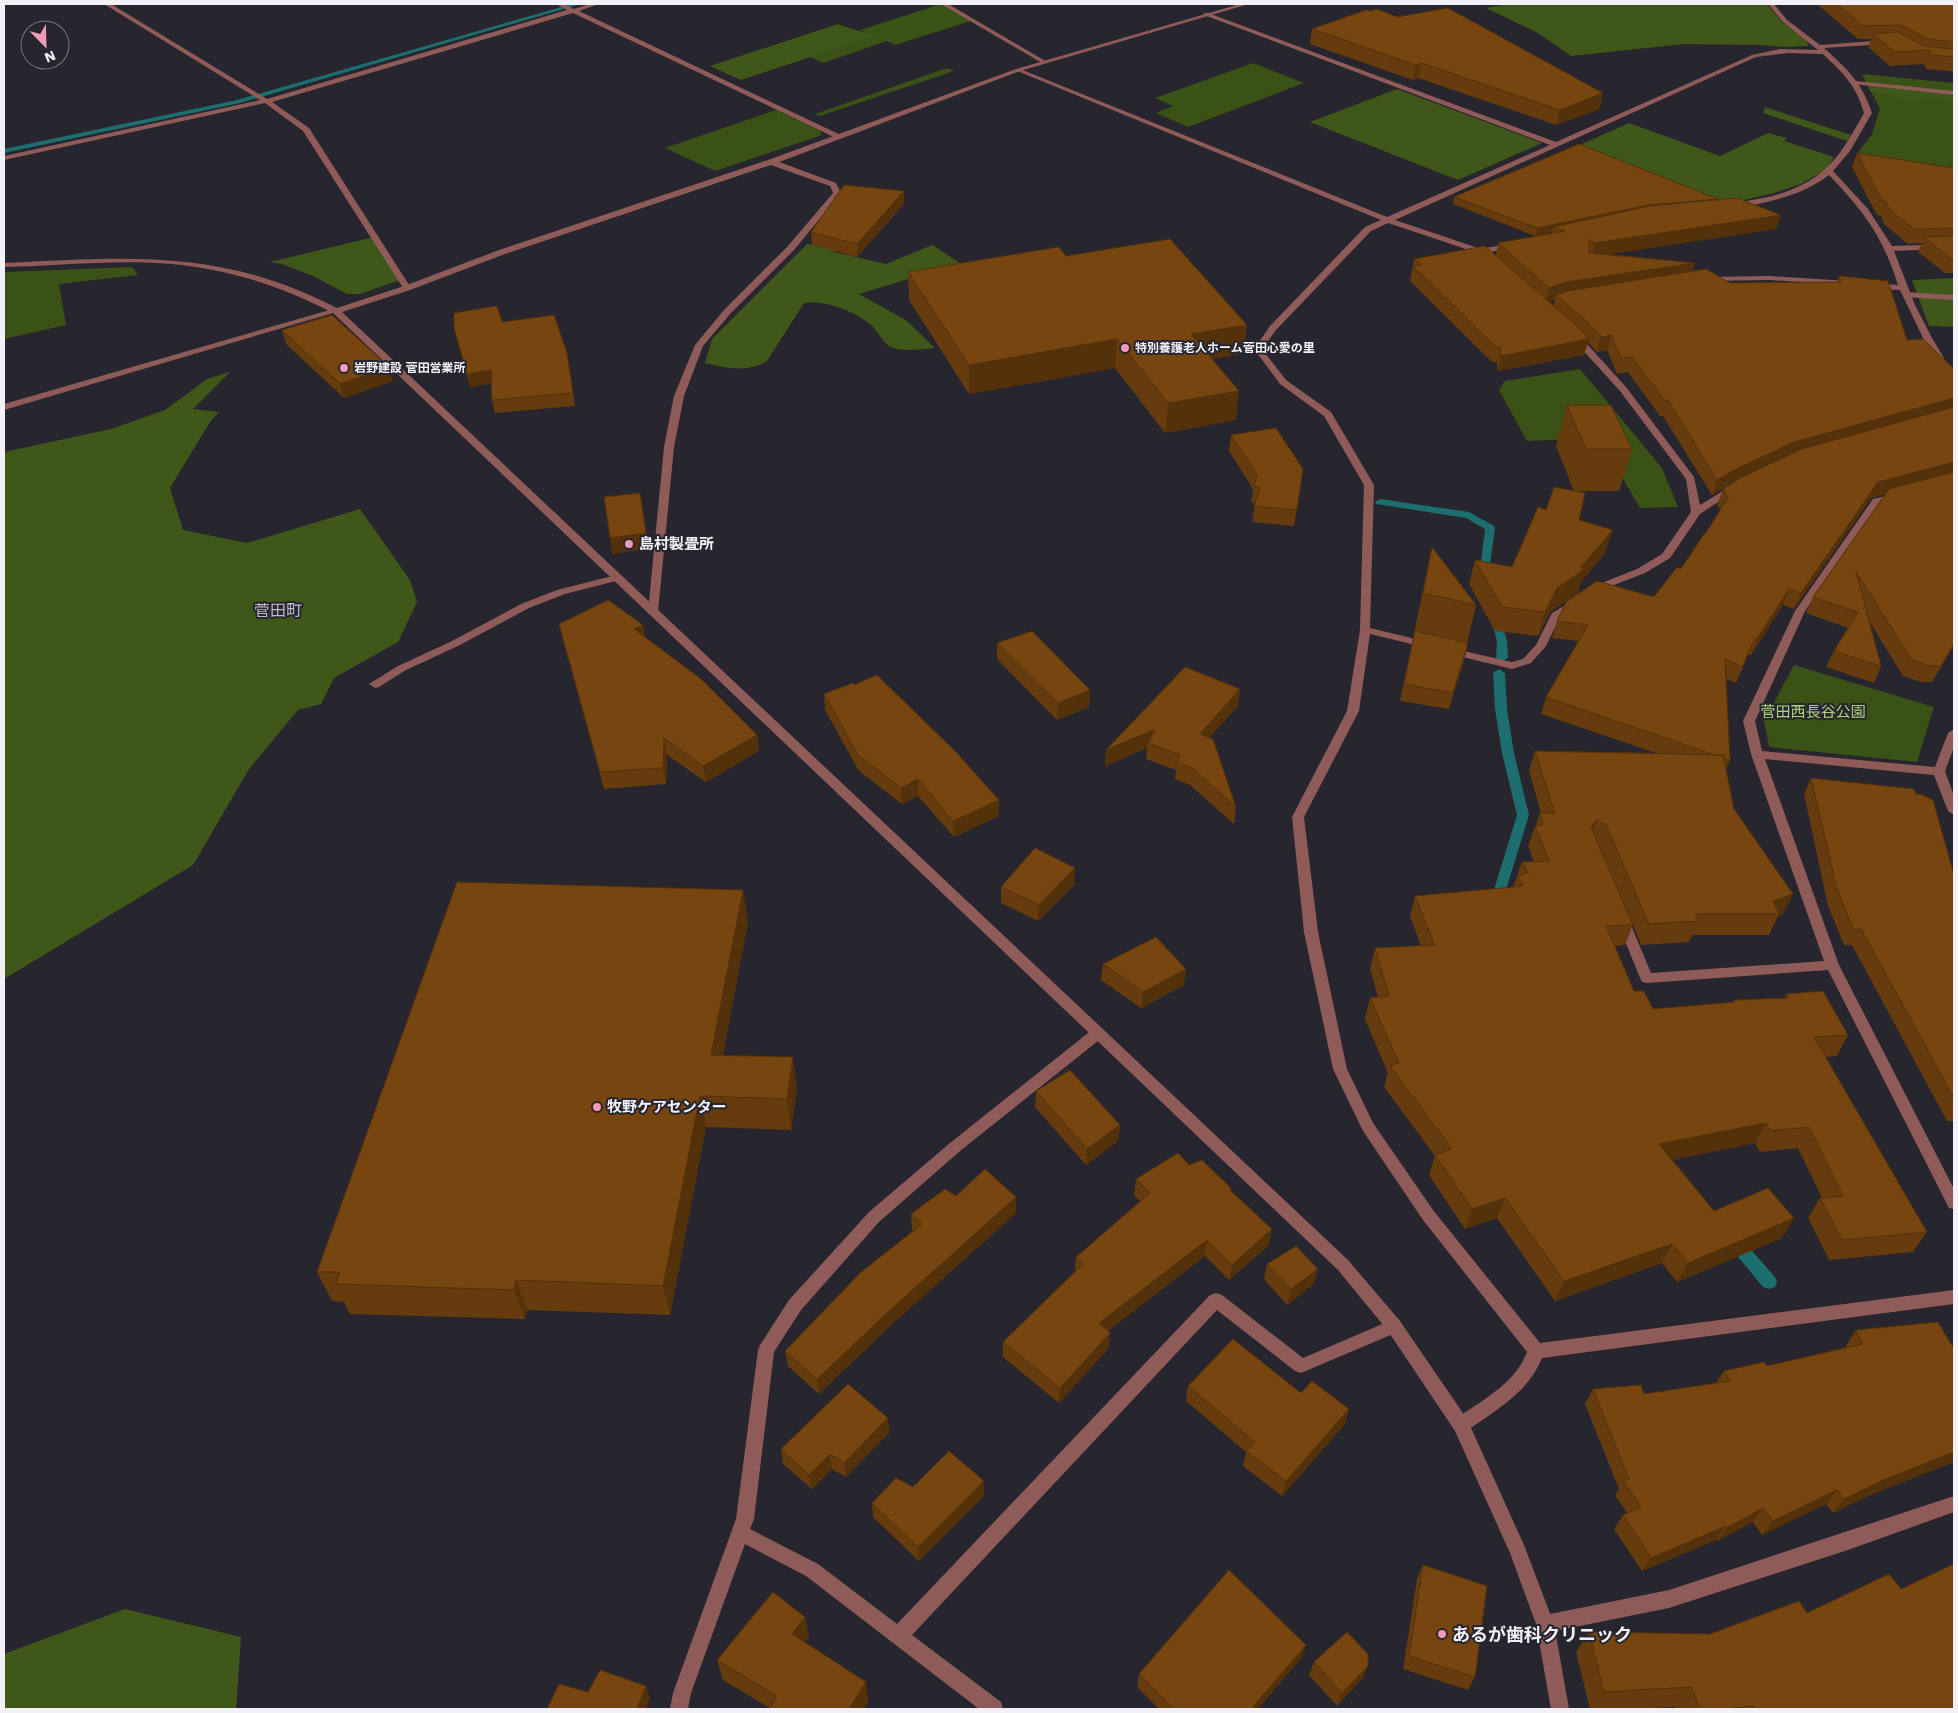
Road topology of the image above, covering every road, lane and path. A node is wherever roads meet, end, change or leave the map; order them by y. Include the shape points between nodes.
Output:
1 (107, 4) edge
2 (559, 4) edge
3 (596, 4) edge
4 (944, 4) edge
5 (1246, 4) edge
6 (1771, 4) edge
7 (573, 10) junction
8 (1206, 14) junction
9 (1895, 42) edge
10 (1822, 49) junction
11 (1044, 62) junction
12 (1018, 70) junction
13 (1855, 83) junction
14 (1954, 93) edge
15 (266, 101) junction
16 (841, 137) junction
17 (1554, 144) junction
18 (4, 158) edge
19 (771, 162) junction
20 (1829, 171) junction
21 (1731, 209) edge
22 (1387, 220) junction
23 (1516, 244) edge
24 (1954, 246) edge
25 (1889, 249) junction
26 (4, 265) edge
27 (1694, 280) edge
28 (407, 288) junction
29 (1905, 292) junction
30 (1954, 298) edge
31 (336, 311) junction
32 (1563, 325) edge
33 (1954, 381) edge
34 (4, 407) edge
35 (1748, 482) edge
36 (1912, 492) edge
37 (1696, 512) junction
38 (616, 578) junction
39 (653, 612) junction
40 (1365, 630) junction
41 (375, 684) dead end
42 (1954, 733) edge
43 (1952, 747) edge
44 (1757, 754) junction
45 (1939, 771) junction
46 (1954, 810) edge
47 (1617, 909) edge
48 (1832, 965) junction
49 (1098, 1033) junction
50 (1954, 1203) edge
51 (1954, 1297) edge
52 (1394, 1326) junction
53 (1536, 1351) junction
54 (1461, 1425) junction
55 (1954, 1504) edge
56 (739, 1532) junction
57 (1545, 1624) junction
58 (898, 1636) junction
59 (679, 1709) edge
60 (994, 1709) edge
61 (1560, 1709) edge

1 - 15 street
2 - 7 street
3 - 7 street
4 - 11 street
5 - 8 street
6 - 10 street via 1785,21
7 - 15 street
7 - 16 street
8 - 11 street
8 - 17 street
9 - 10 street via 1840,44
10 - 13 street
10 - 17 street via 1787,50 1754,56
11 - 12 street
12 - 16 street
12 - 22 street
13 - 14 street
13 - 20 street via 1868,113
15 - 18 street
15 - 28 street via 306,130
16 - 19 street
17 - 22 street
19 - 28 street via 512,249
19 - 39 street via 833,185 836,193 791,248 699,344 679,396 669,447
20 - 21 street via 1800,189
20 - 25 street via 1862,206
22 - 23 street via 1484,255
22 - 40 street via 1368,229 1273,328 1258,349 1283,382 1328,414 1369,486
24 - 25 street
25 - 29 street
26 - 31 street via 146,260 180,262 270,281
27 - 29 street via 1770,278 1862,284
28 - 31 street
29 - 30 street
29 - 33 street via 1931,347
31 - 34 street
31 - 38 street
32 - 37 street via 1623,389 1691,479
35 - 37 street
36 - 44 street via 1877,501 1800,611 1749,721
37 - 40 street via 1666,556 1641,571 1591,591 1556,615 1541,646 1527,661 1512,666
38 - 39 street
38 - 41 street via 561,592 525,606
39 - 49 street
40 - 53 street via 1353,711 1298,816 1311,932 1340,1069 1368,1126 1428,1215
42 - 43 street
43 - 45 street
44 - 45 street
44 - 48 street
45 - 46 street
47 - 48 street via 1648,978
48 - 50 street
49 - 52 street via 1343,1265
49 - 56 street via 955,1147 874,1217 795,1305 766,1350 745,1519
51 - 53 street
52 - 54 street
52 - 58 street via 1301,1366 1216,1300
53 - 54 street via 1532,1364 1518,1383
54 - 57 street via 1518,1551
55 - 57 street via 1669,1599
56 - 58 street via 812,1570
56 - 59 street
57 - 61 street
58 - 60 street

